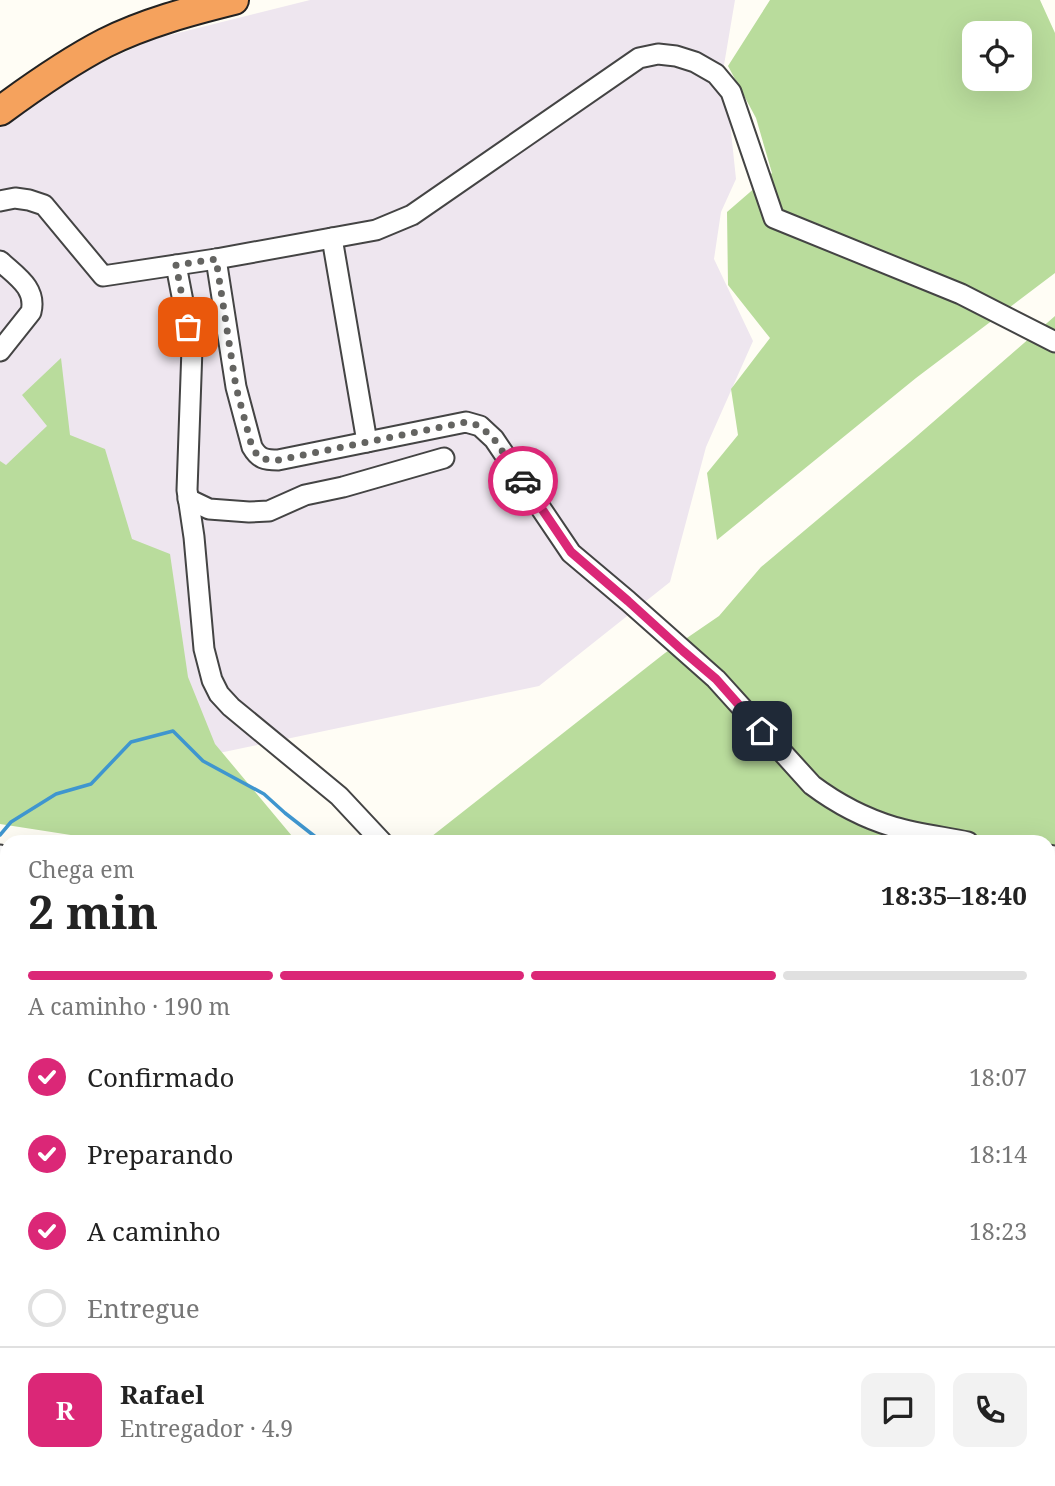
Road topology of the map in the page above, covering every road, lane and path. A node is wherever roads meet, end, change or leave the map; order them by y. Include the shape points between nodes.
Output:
1 (178, 0) edge
2 (234, 0) edge
3 (0, 92) edge
4 (0, 111) edge
5 (0, 201) edge
6 (332, 238) junction
7 (216, 259) junction
8 (0, 261) edge
9 (176, 265) junction
10 (1055, 342) edge
11 (0, 351) edge
12 (367, 442) junction
13 (444, 458) dead end
14 (188, 499) junction
15 (375, 835) edge
16 (933, 835) edge

1 - 3 highway via 74,43
2 - 4 highway via 106,42 56,70
5 - 9 lane via 15,198 44,205 103,276
6 - 7 lane
6 - 10 lane via 376,230 412,215 639,58 676,56 716,74 731,92 774,218 961,294
6 - 12 lane
7 - 9 lane
7 - 12 lane via 236,387 258,456 278,460
8 - 11 lane via 29,289 33,305
9 - 14 lane via 192,348
12 - 16 lane via 466,422 480,426 494,439 571,552 716,679 812,785 858,813
13 - 14 lane via 305,495 269,511 209,509
14 - 15 lane via 204,649 219,694 339,796

